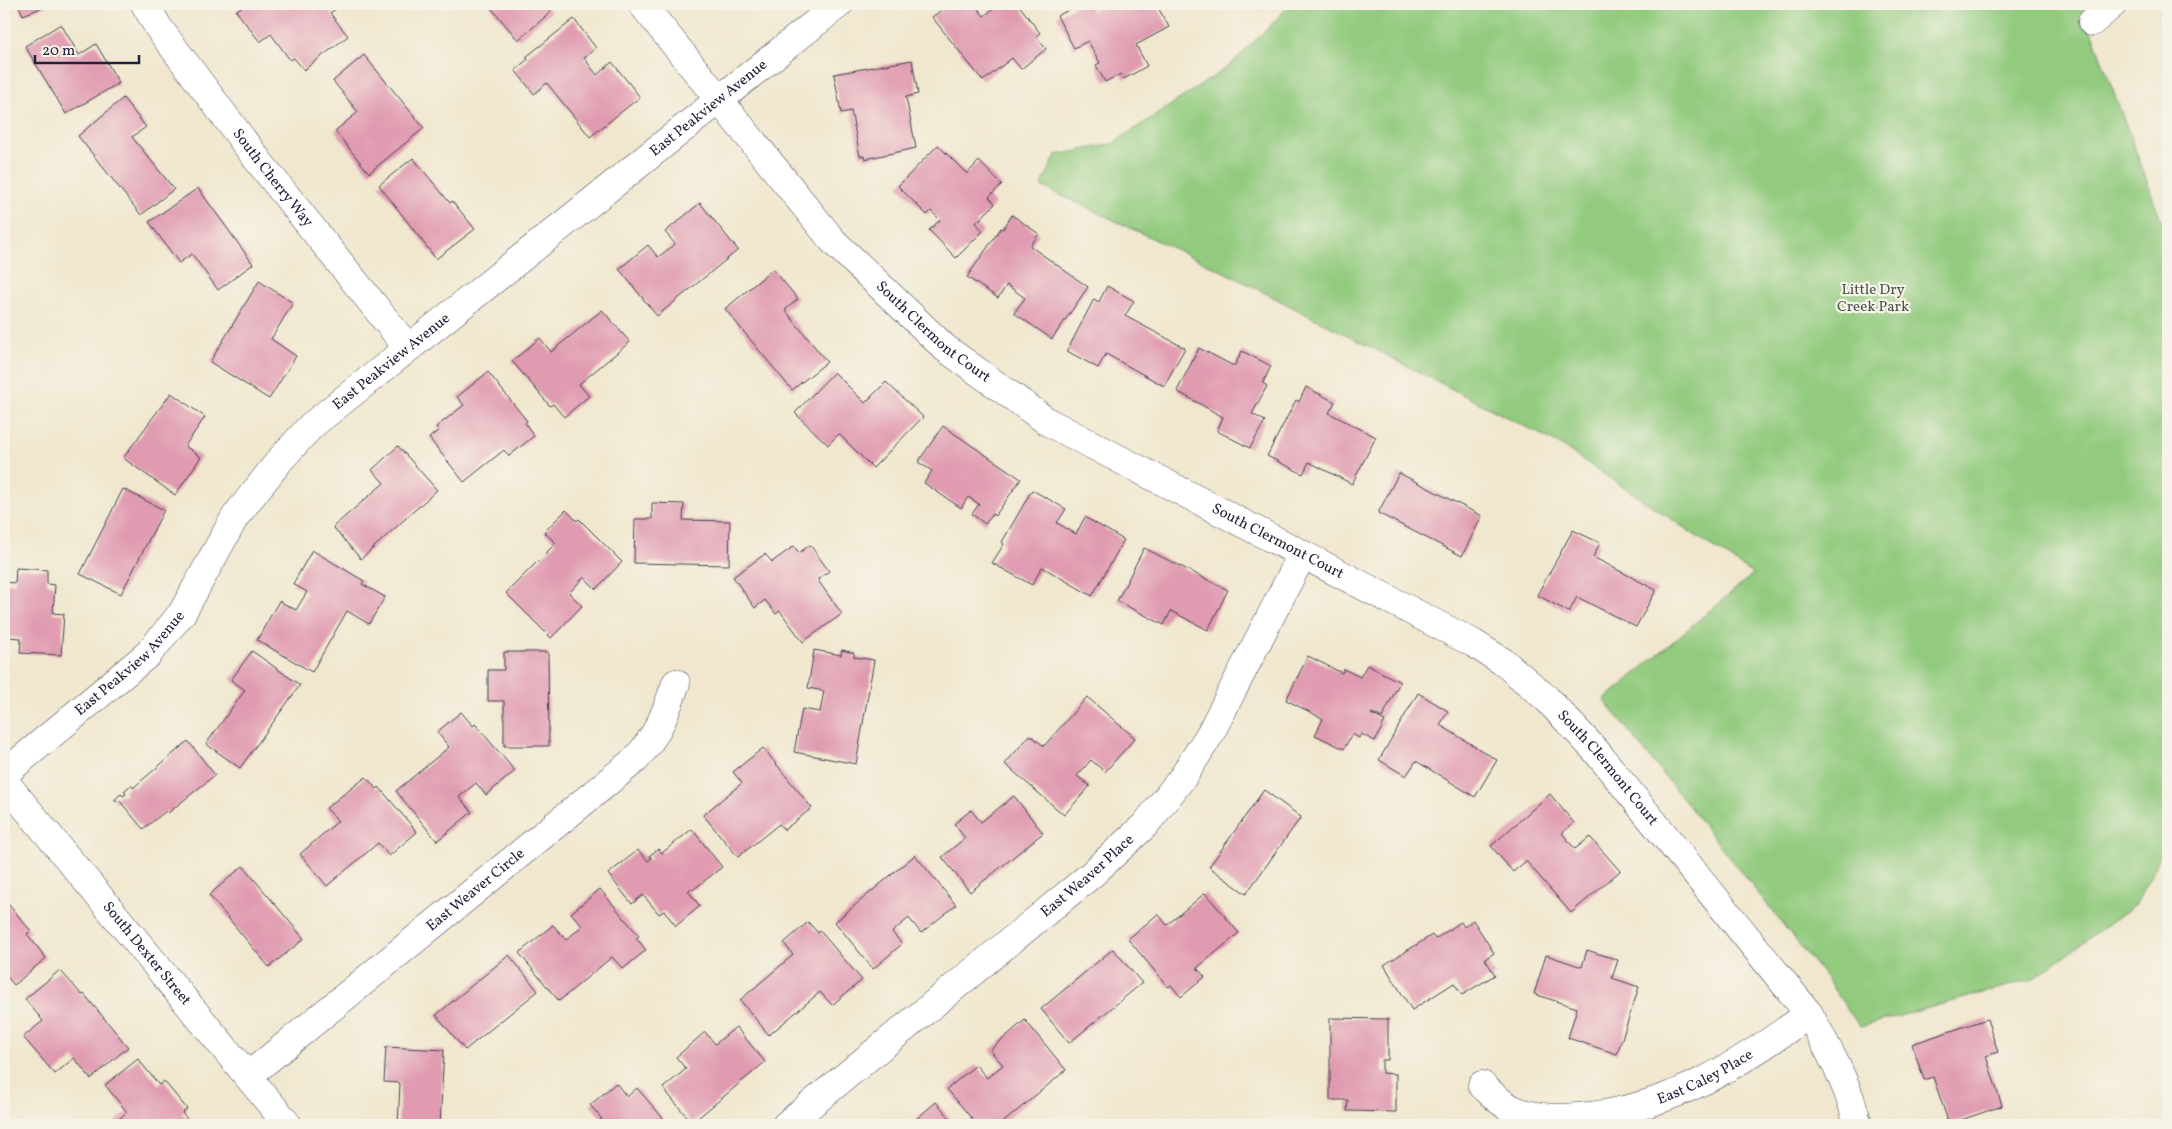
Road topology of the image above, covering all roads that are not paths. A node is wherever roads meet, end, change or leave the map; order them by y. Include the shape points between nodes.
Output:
1 (145, 4) edge
2 (642, 4) edge
3 (839, 4) edge
4 (2113, 4) edge
5 (2092, 22) dead end
6 (718, 99) junction
7 (408, 348) junction
8 (1302, 555) junction
9 (676, 683) dead end
10 (4, 774) edge
11 (4, 781) edge
12 (1809, 1014) junction
13 (248, 1076) junction
14 (1482, 1085) dead end
15 (288, 1125) edge
16 (786, 1125) edge
17 (1858, 1125) edge

1 - 7 street, South Cherry Way via 158,27 260,164
2 - 6 street, South Clermont Court
3 - 6 street, East Peakview Avenue
4 - 5 street
6 - 7 street, East Peakview Avenue
6 - 8 street, South Clermont Court via 833,241 945,348 1048,422
7 - 10 street, East Peakview Avenue via 311,426 280,460 235,517 182,613 148,654
8 - 12 street, South Clermont Court via 1472,643 1505,663 1547,699 1596,751
8 - 16 street, East Weaver Place via 1210,734 1183,777 1145,825 1091,875
9 - 13 street, East Weaver Circle via 662,724 636,759
11 - 13 street, South Dexter Street
12 - 14 street, East Caley Place via 1758,1050 1694,1086 1616,1113 1573,1118 1529,1115 1513,1110
12 - 17 street, South Clermont Court via 1836,1063
13 - 15 street, South Dexter Street

